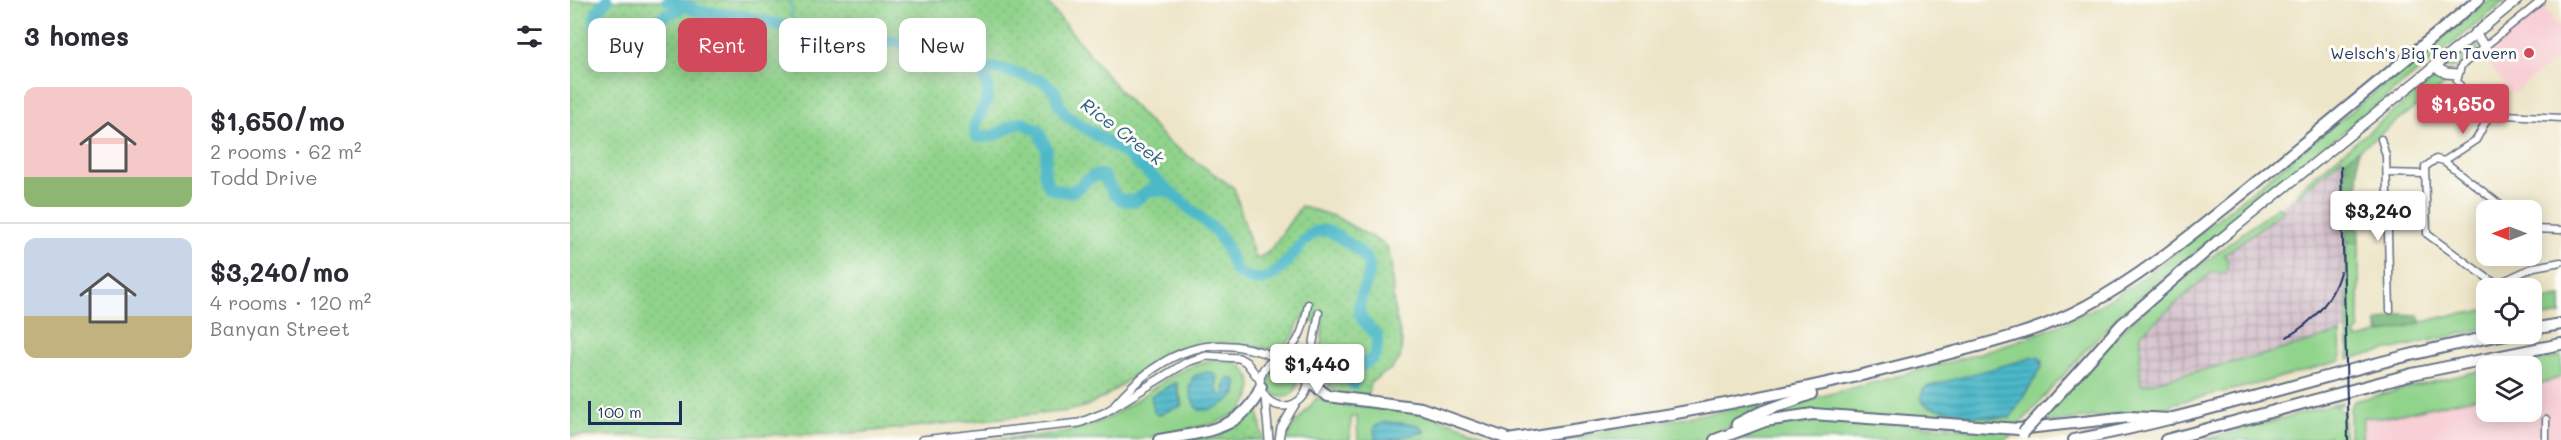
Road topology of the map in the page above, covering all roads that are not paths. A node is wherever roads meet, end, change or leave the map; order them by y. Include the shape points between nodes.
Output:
1 (2478, 0) edge
2 (2517, 0) edge
3 (2542, 0) edge
4 (2475, 33) junction
5 (2485, 48) junction
6 (2431, 68) junction
7 (2457, 74) junction
8 (2490, 114) junction
9 (2561, 118) edge
10 (2381, 139) dead end
11 (2444, 161) junction
12 (2386, 173) junction
13 (2424, 174) junction
14 (2494, 200) edge
15 (2542, 230) edge
16 (2561, 230) edge
17 (2218, 241) joint
18 (2561, 262) edge
19 (1308, 304) dead end
20 (2390, 310) dead end
21 (1319, 312) dead end
22 (2561, 324) edge
23 (2542, 327) edge
24 (2476, 341) edge
25 (2561, 344) edge
26 (1280, 359) junction
27 (1307, 377) junction
28 (1856, 377) junction
29 (1262, 388) junction
30 (1296, 403) junction
31 (1110, 410) junction
32 (2171, 419) junction
33 (2546, 419) dead end
34 (922, 440) edge
35 (1159, 440) edge
36 (1269, 440) edge
37 (1279, 440) edge
38 (1510, 440) edge
39 (1709, 440) edge
40 (1715, 440) edge
41 (2016, 440) edge
42 (2074, 440) edge
43 (2166, 440) edge
44 (2546, 440) edge

1 - 28 highway via 2193,233 2106,295 2059,320 2016,336
2 - 4 highway
3 - 5 street
4 - 5 highway
4 - 6 highway
5 - 7 street via 2461,66
6 - 7 highway
6 - 17 highway
7 - 8 street via 2459,86 2474,106
8 - 9 street
8 - 11 street via 2476,141
10 - 12 street
11 - 13 street via 2431,160
11 - 14 street
12 - 13 street
12 - 20 street
13 - 18 street via 2427,234 2490,280 2499,283 2534,267
15 - 16 street
17 - 41 highway, bridge via 2122,324
19 - 26 street via 1299,340
21 - 27 street
22 - 23 highway
24 - 32 highway
25 - 43 highway via 2412,374
26 - 27 street via 1297,363
26 - 29 street via 1265,368
26 - 31 street via 1230,345 1188,349 1156,367
27 - 30 street via 1304,395
27 - 38 highway via 1327,396 1421,408
28 - 38 highway, bridge via 1726,405
28 - 39 highway via 1759,413
29 - 30 street via 1280,406
29 - 31 street via 1246,362 1239,358 1206,356 1187,362
29 - 35 highway via 1247,410 1227,425
29 - 36 street
30 - 37 street via 1281,428
31 - 34 street via 1087,421 1062,426
32 - 40 highway via 2128,417 2018,429 1813,414 1765,421
32 - 42 highway
33 - 44 street

